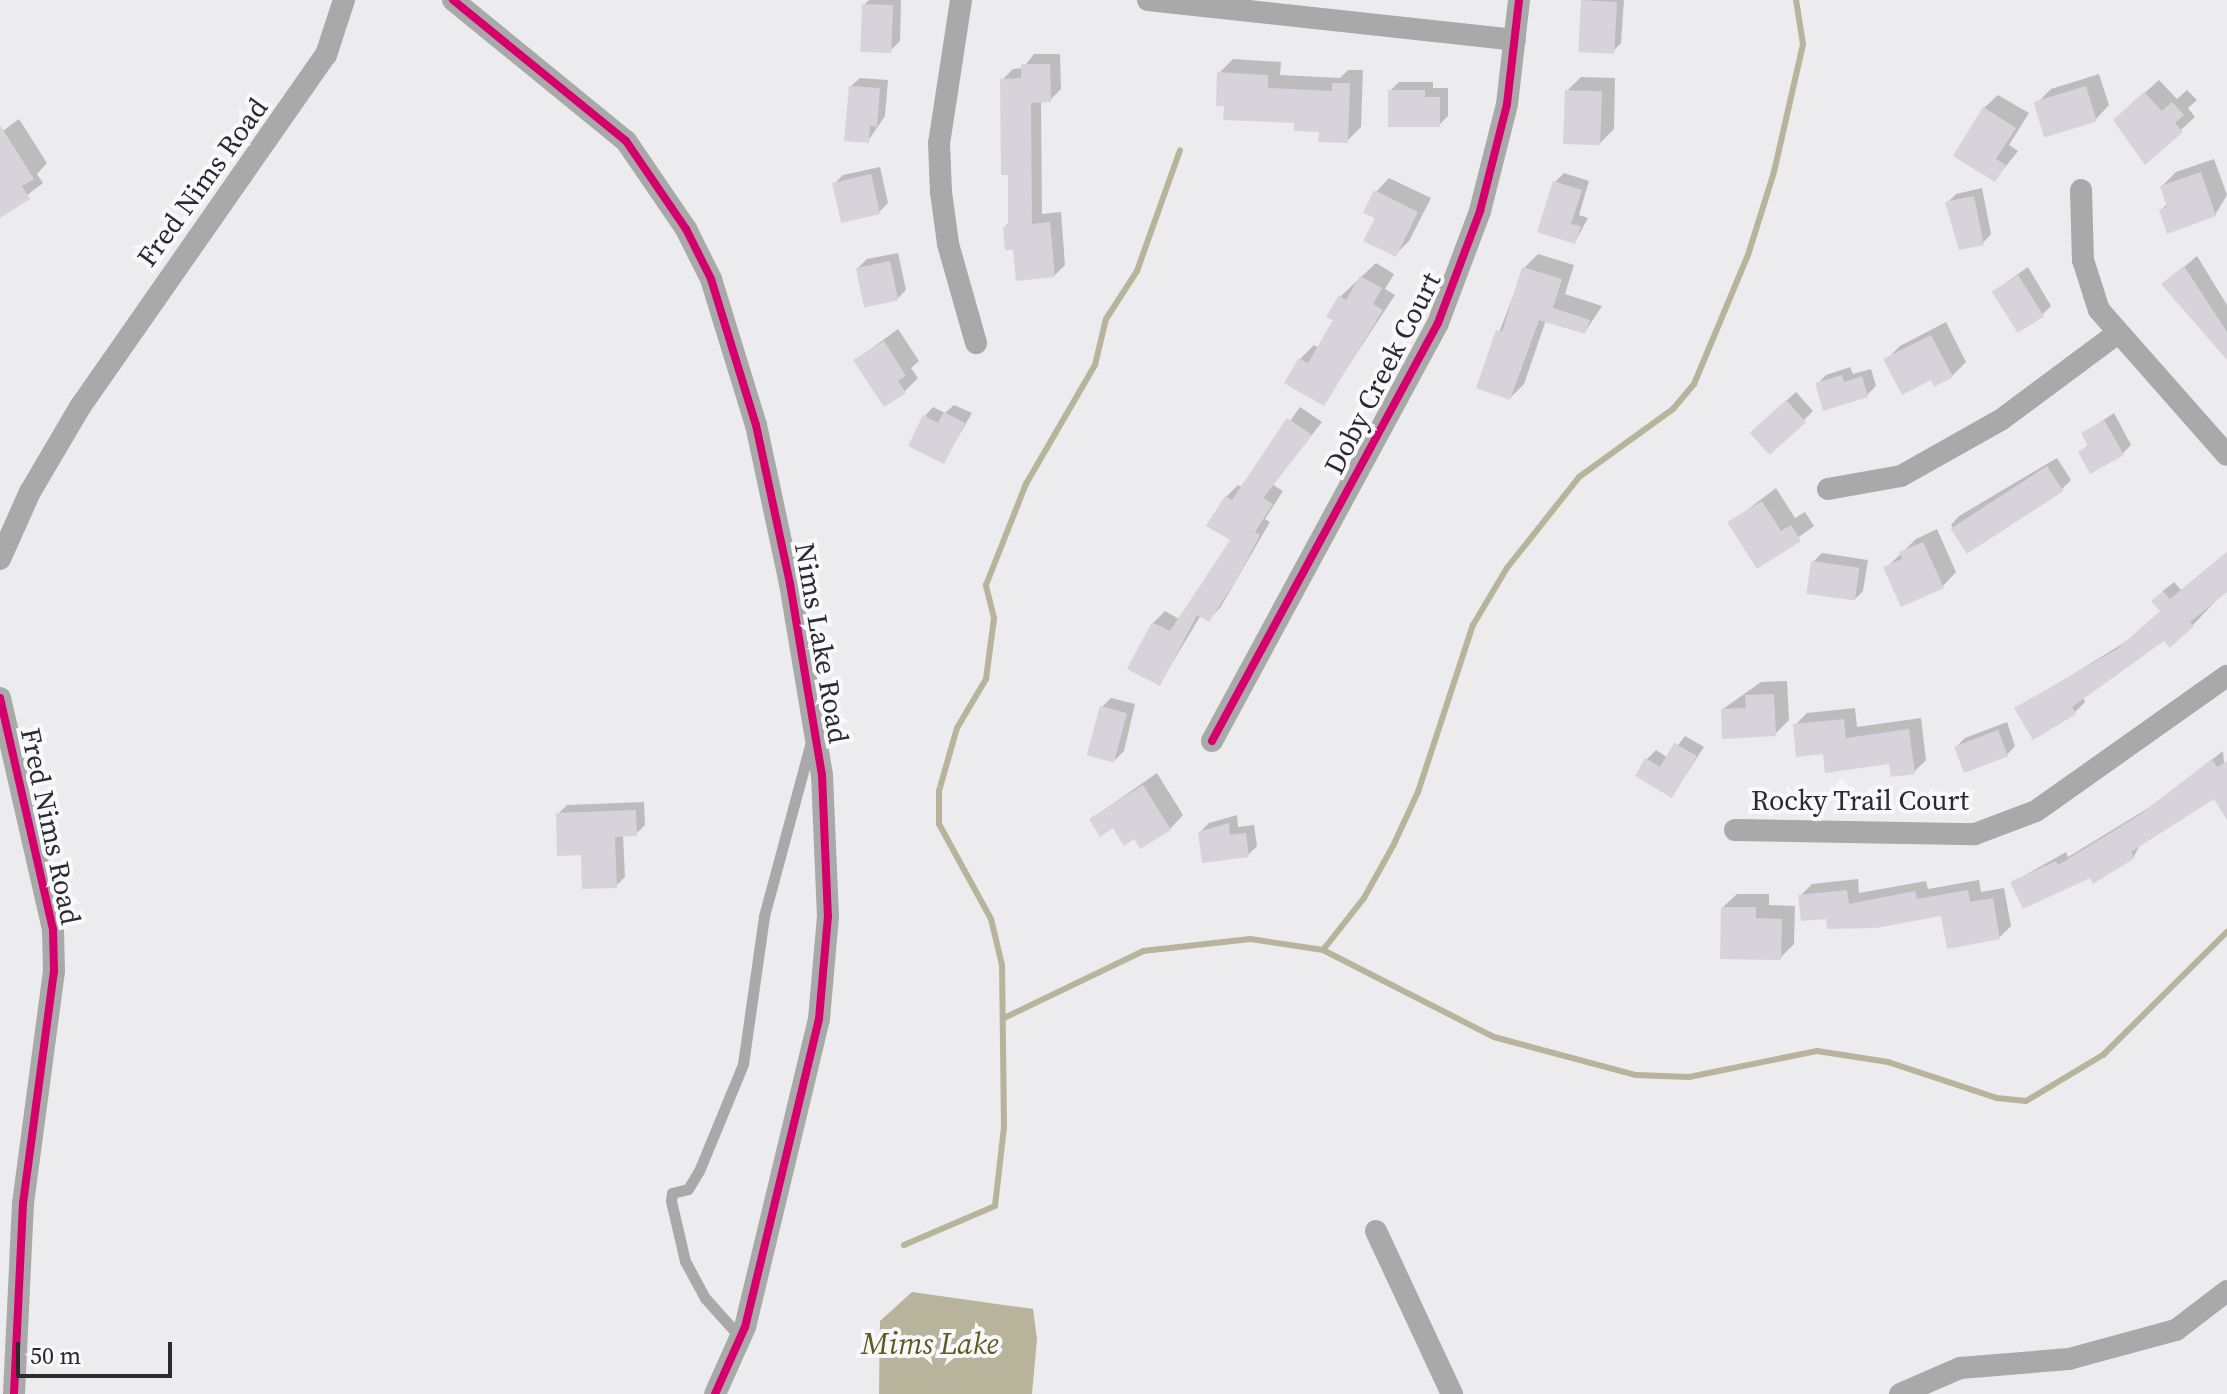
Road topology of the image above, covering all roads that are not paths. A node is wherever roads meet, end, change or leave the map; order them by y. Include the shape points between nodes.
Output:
1 (344, 0) edge
2 (453, 0) edge
3 (961, 0) edge
4 (1148, 0) edge
5 (1519, 0) edge
6 (1515, 40) junction
7 (2081, 190) dead end
8 (2118, 333) junction
9 (976, 343) dead end
10 (2227, 455) edge
11 (1828, 489) dead end
12 (0, 559) edge
13 (2227, 676) edge
14 (0, 698) edge
15 (814, 731) junction
16 (1212, 741) dead end
17 (1735, 830) dead end
18 (1376, 1231) dead end
19 (2227, 1291) edge
20 (740, 1337) junction
21 (14, 1394) edge
22 (715, 1394) edge
23 (1452, 1394) edge
24 (1900, 1394) edge

1 - 12 street, Fred Nims Road via 326,55 80,407 30,492
2 - 15 street, Nims Lake Road via 626,141 686,229 711,279 760,439
3 - 9 street via 939,143 941,192 948,244
4 - 6 street
5 - 6 street, Doby Creek Court
6 - 16 street, Doby Creek Court via 1507,104 1480,211 1438,323
7 - 8 street via 2083,260 2099,310
8 - 10 street
8 - 11 street via 2002,419 1901,476
13 - 17 street, Rocky Trail Court via 2036,811 1975,834
14 - 21 street, Fred Nims Road via 53,930 54,971 23,1203
15 - 20 street, Nims Lake Road via 822,775 828,916 819,1019 774,1220
15 - 20 lane via 764,916 743,1064 699,1171 688,1189 672,1193 671,1201 685,1261 705,1298
18 - 23 street
19 - 24 street via 2176,1330 2069,1359 1960,1368
20 - 22 street, Nims Lake Road

